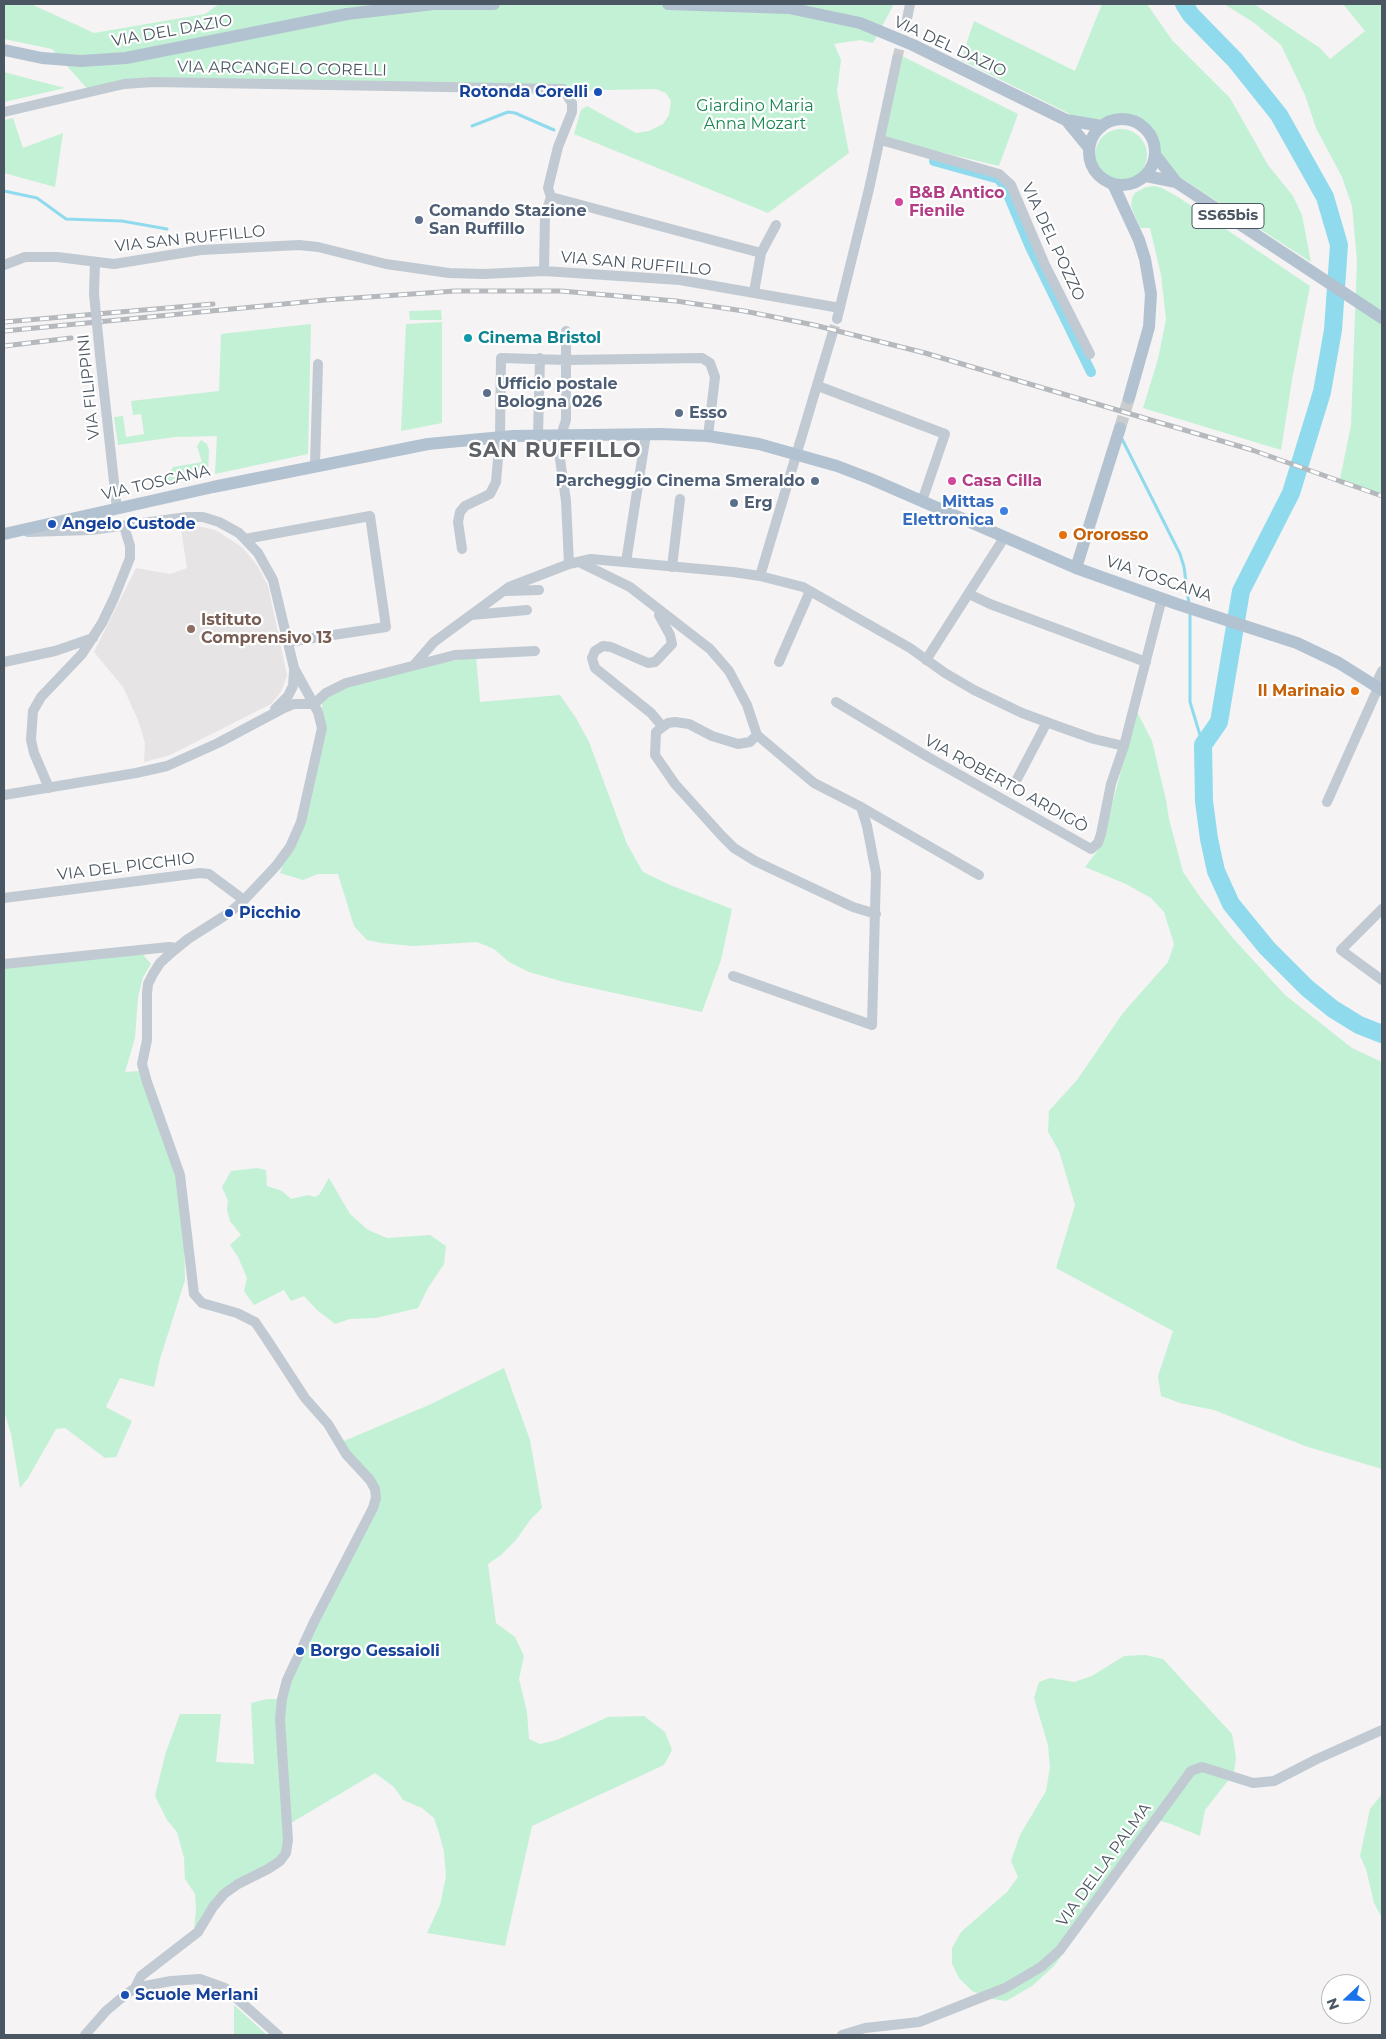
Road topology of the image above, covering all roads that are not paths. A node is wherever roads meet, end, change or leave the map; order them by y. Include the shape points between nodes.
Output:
1 (494, 4) edge
2 (668, 4) edge
3 (910, 4) edge
4 (906, 24) tunnel mouth
5 (4, 50) edge
6 (897, 59) tunnel mouth
7 (4, 112) edge
8 (1066, 120) junction
9 (1102, 126) junction
10 (881, 140) junction
11 (1090, 148) junction
12 (1156, 156) junction
13 (1146, 176) junction
14 (1176, 182) junction
15 (1113, 184) junction
16 (1134, 184) junction
17 (551, 197) junction
18 (1128, 215) junction
19 (776, 225) dead end
20 (761, 257) junction
21 (95, 262) junction
22 (4, 265) edge
23 (544, 271) junction
24 (754, 292) junction
25 (1382, 318) edge
26 (566, 331) dead end
27 (832, 335) tunnel mouth
28 (1090, 354) dead end
29 (544, 358) junction
30 (566, 360) junction
31 (318, 364) dead end
32 (818, 386) junction
33 (1129, 398) tunnel mouth
34 (1120, 428) tunnel mouth
35 (646, 434) junction
36 (538, 435) junction
37 (560, 435) junction
38 (500, 436) junction
39 (708, 436) junction
40 (796, 453) junction
41 (315, 465) junction
42 (680, 499) dead end
43 (922, 501) junction
44 (117, 509) junction
45 (84, 517) junction
46 (124, 526) junction
47 (91, 530) junction
48 (9, 533) edge
49 (1004, 538) junction
50 (245, 539) junction
51 (462, 549) dead end
52 (626, 562) junction
53 (574, 563) junction
54 (672, 566) junction
55 (1076, 568) junction
56 (760, 576) junction
57 (539, 590) dead end
58 (503, 591) junction
59 (810, 591) junction
60 (969, 594) junction
61 (1162, 598) junction
62 (528, 610) dead end
63 (661, 611) junction
64 (470, 616) junction
65 (93, 638) junction
66 (287, 642) junction
67 (535, 650) dead end
68 (926, 660) junction
69 (4, 662) edge
70 (778, 662) dead end
71 (1146, 662) junction
72 (414, 665) junction
73 (294, 668) junction
74 (1382, 671) edge
75 (1378, 688) edge
76 (836, 702) dead end
77 (314, 704) junction
78 (268, 715) junction
79 (1046, 722) junction
80 (662, 726) junction
81 (757, 735) junction
82 (1124, 746) junction
83 (1015, 783) dead end
84 (49, 788) junction
85 (4, 795) edge
86 (1327, 802) dead end
87 (861, 807) junction
88 (979, 875) dead end
89 (4, 898) edge
90 (244, 900) junction
91 (1382, 909) edge
92 (876, 914) junction
93 (176, 948) junction
94 (4, 964) edge
95 (733, 976) dead end
96 (1382, 980) edge
97 (1382, 1730) edge
98 (136, 1988) junction
99 (85, 2035) edge
100 (278, 2035) edge
101 (842, 2035) edge

1 - 5 main road, VIA DEL DAZIO via 434,4 347,14 126,58 81,61 42,58
2 - 8 main road, VIA DEL DAZIO via 789,8 860,23 913,45
3 - 4 street
6 - 10 street
7 - 17 street, VIA ARCANGELO CORELLI via 124,84 153,82 563,89 572,103 572,112 558,147 548,188
8 - 9 main road, VIA DEL DAZIO
8 - 11 main road, VIA DEL DAZIO
9 - 11 main road via 1092,139
9 - 12 main road, VIA DEL DAZIO via 1120,119 1138,123 1152,137
10 - 24 street, VIA SAN RUFFILLO via 838,314
10 - 28 street, VIA DEL POZZO via 999,174 1011,185 1045,265
11 - 15 main road, VIA DEL DAZIO via 1094,170
12 - 13 main road
12 - 14 main road, SS65bis
13 - 14 main road, SS65bis
13 - 16 main road
14 - 25 main road, SS65bis
15 - 16 main road
15 - 18 main road, VIA DEL DAZIO
16 - 18 main road, VIA DEL DAZIO via 1129,194
17 - 20 street
17 - 23 street via 545,215
18 - 33 main road, VIA DEL DAZIO via 1145,258 1151,294 1150,327
19 - 20 street
20 - 24 street
21 - 22 street, VIA SAN RUFFILLO via 24,257
21 - 23 street, VIA SAN RUFFILLO via 114,264 201,250 282,245 318,247 386,264 448,273
21 - 44 street, VIA FILIPPINI, bridge via 94,294
23 - 24 street, VIA SAN RUFFILLO via 680,280
26 - 30 street
27 - 32 street
29 - 30 street
29 - 36 street via 540,373
29 - 38 street via 501,358
30 - 37 street via 566,420
30 - 39 street via 696,357 706,360 715,377
31 - 41 street
32 - 40 street
32 - 43 street via 945,434
34 - 55 main road
35 - 37 main road, VIA TOSCANA
35 - 39 main road, VIA TOSCANA
35 - 52 street
36 - 37 main road, VIA TOSCANA
36 - 38 main road, VIA TOSCANA
37 - 53 street via 558,451
38 - 41 main road, VIA TOSCANA via 428,444
38 - 51 street via 493,491 465,506 458,517
39 - 40 main road, VIA TOSCANA
40 - 43 main road, VIA TOSCANA
40 - 56 street
41 - 44 main road, VIA TOSCANA
42 - 54 street
43 - 49 main road, VIA TOSCANA
44 - 45 main road, VIA TOSCANA
45 - 47 street via 86,527
45 - 48 main road, VIA TOSCANA
46 - 47 street
46 - 50 street via 203,517 219,522
46 - 65 street via 130,558
47 - 48 street
49 - 55 main road, VIA TOSCANA
49 - 60 street
50 - 66 street via 258,553 273,580
50 - 66 street via 370,516 386,627
52 - 53 street via 591,559
52 - 54 street
53 - 58 street via 544,572
53 - 63 street via 630,587
54 - 56 street
55 - 61 main road, VIA TOSCANA
56 - 59 street
57 - 58 street
58 - 64 street
59 - 68 street
59 - 70 street
60 - 68 street
60 - 71 street
61 - 71 street, VIA ROBERTO ARDIGÒ
61 - 75 main road, VIA TOSCANA via 1317,651
62 - 64 street
63 - 80 street via 659,615 672,644 655,662 648,663 611,646 594,651 592,658 595,668 651,713
63 - 81 street via 710,648 729,671
64 - 72 street via 434,642
65 - 69 street
65 - 84 street via 77,660 41,697 33,711 31,740
66 - 73 street
67 - 72 street via 455,655
68 - 79 street via 974,690
71 - 82 street, VIA ROBERTO ARDIGÒ
72 - 77 street via 346,683 326,693
73 - 77 street
73 - 78 street via 295,679 288,696
74 - 75 street
75 - 86 street
76 - 82 street, VIA ROBERTO ARDIGÒ via 1091,849 1098,844 1111,784
77 - 78 street via 294,704
77 - 90 street via 321,720 322,735 296,835 276,866
78 - 84 street via 167,766
79 - 82 street
79 - 83 street
80 - 81 street via 675,722 689,724 738,744 750,742
80 - 92 street via 656,732 655,754 676,784 734,848 755,861
81 - 87 street via 814,783
84 - 85 street
87 - 88 street
87 - 92 street via 876,873
89 - 90 street, VIA DEL PICCHIO via 200,872 209,874
90 - 93 street
91 - 96 street via 1341,950
92 - 95 street via 872,1025
93 - 94 street
93 - 98 street via 160,963 148,984 147,1040 142,1064 180,1175 194,1294 202,1303 237,1313 254,1322 304,1398 370,1480 376,1498 314,1622 287,1680 282,1699 280,1719 288,1840 286,1852 280,1861 224,1894 198,1932 141,1976
97 - 101 street, VIA DELLA PALMA via 1274,1781 1253,1783 1202,1767 1191,1771 1060,1950 1041,1967 1005,1988 919,2022 865,2028
98 - 99 street via 106,2011
98 - 100 street via 200,1979 225,1988

